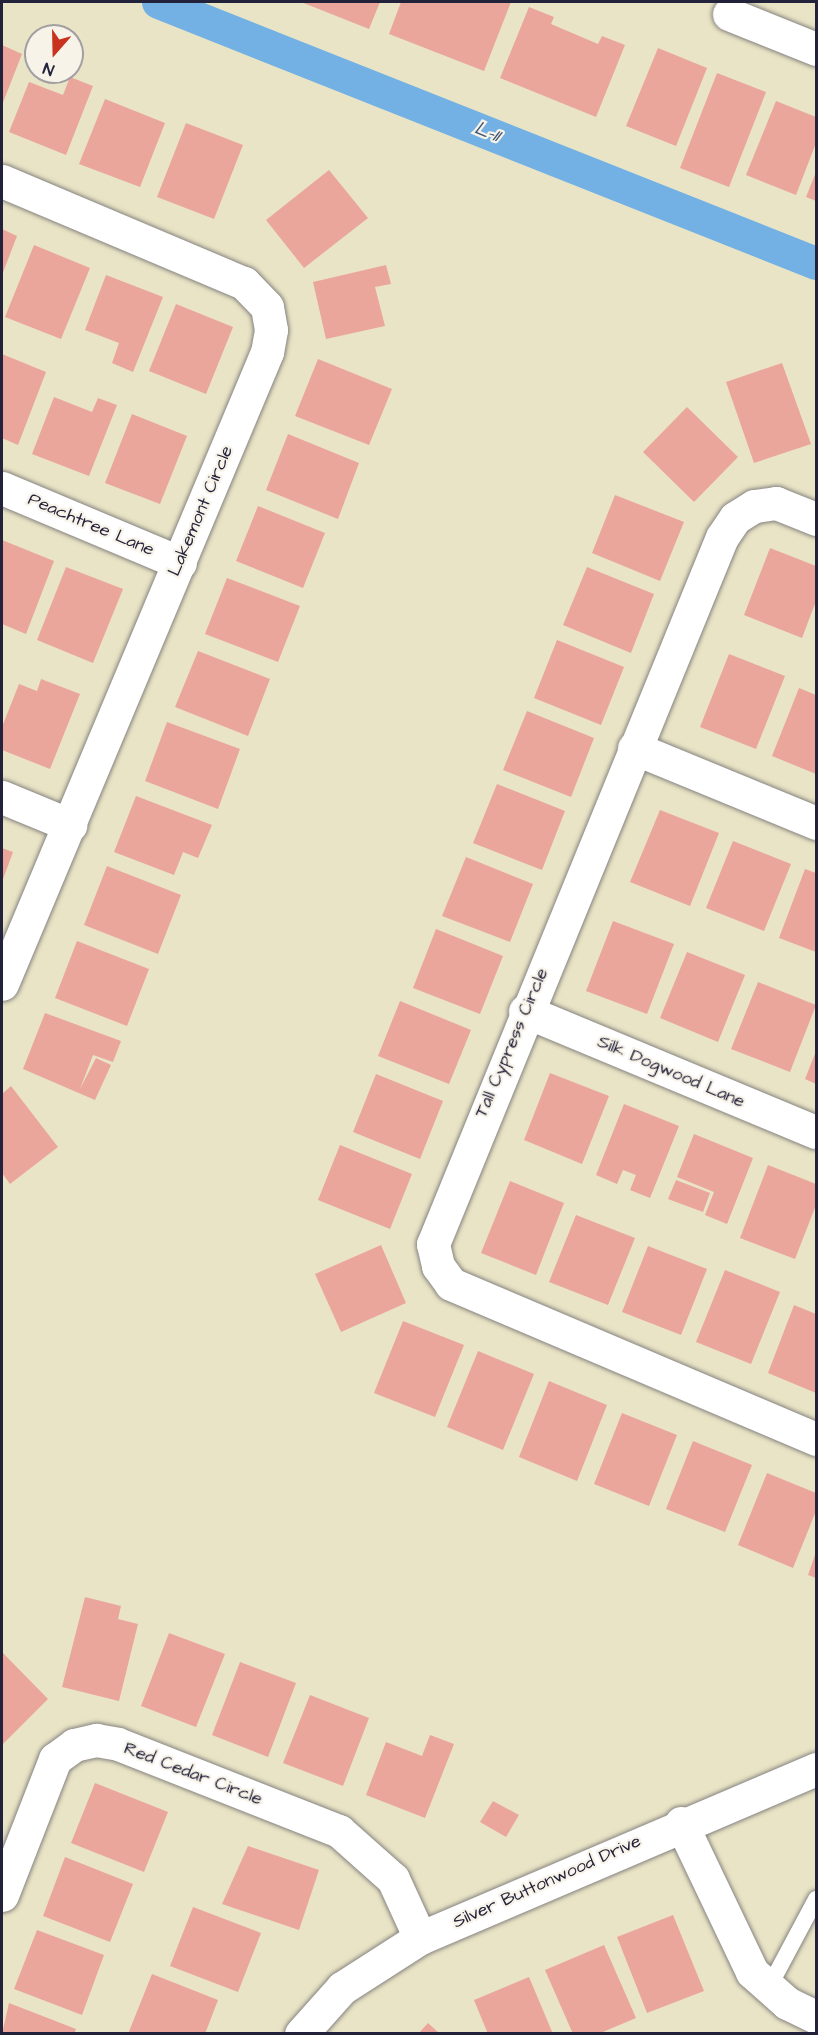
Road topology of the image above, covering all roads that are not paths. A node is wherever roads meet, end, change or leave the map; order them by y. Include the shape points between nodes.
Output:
1 (729, 14) dead end
2 (816, 49) edge
3 (2, 181) edge
4 (2, 488) edge
5 (816, 519) edge
6 (180, 563) junction
7 (634, 748) junction
8 (2, 797) edge
9 (816, 823) edge
10 (70, 825) junction
11 (2, 984) edge
12 (525, 1011) junction
13 (816, 1132) edge
14 (816, 1439) edge
15 (816, 1769) edge
16 (681, 1823) junction
17 (2, 1895) edge
18 (816, 1899) edge
19 (420, 1938) junction
20 (768, 1989) junction
21 (816, 2017) edge
22 (301, 2034) edge

1 - 2 street
3 - 6 street, Lakemont Circle via 244,283 267,307 271,330 267,352
4 - 6 street, Peachtree Lane
5 - 7 street, Tall Cypress Circle via 776,503 754,506 735,518
6 - 10 street, Lakemont Circle
7 - 9 street
7 - 12 street, Tall Cypress Circle
8 - 10 street
10 - 11 street, Lakemont Circle
12 - 13 street, Silk Dogwood Lane
12 - 14 street, Tall Cypress Circle via 438,1221 433,1244 438,1266 451,1284
15 - 16 street, Silver Buttonwood Drive
16 - 19 street, Silver Buttonwood Drive
16 - 20 street via 739,1952
17 - 19 street, Red Cedar Circle via 55,1759 74,1745 96,1740 118,1744 339,1831 393,1879
18 - 20 lane
19 - 22 street, Silver Buttonwood Drive via 342,1989
20 - 21 street

